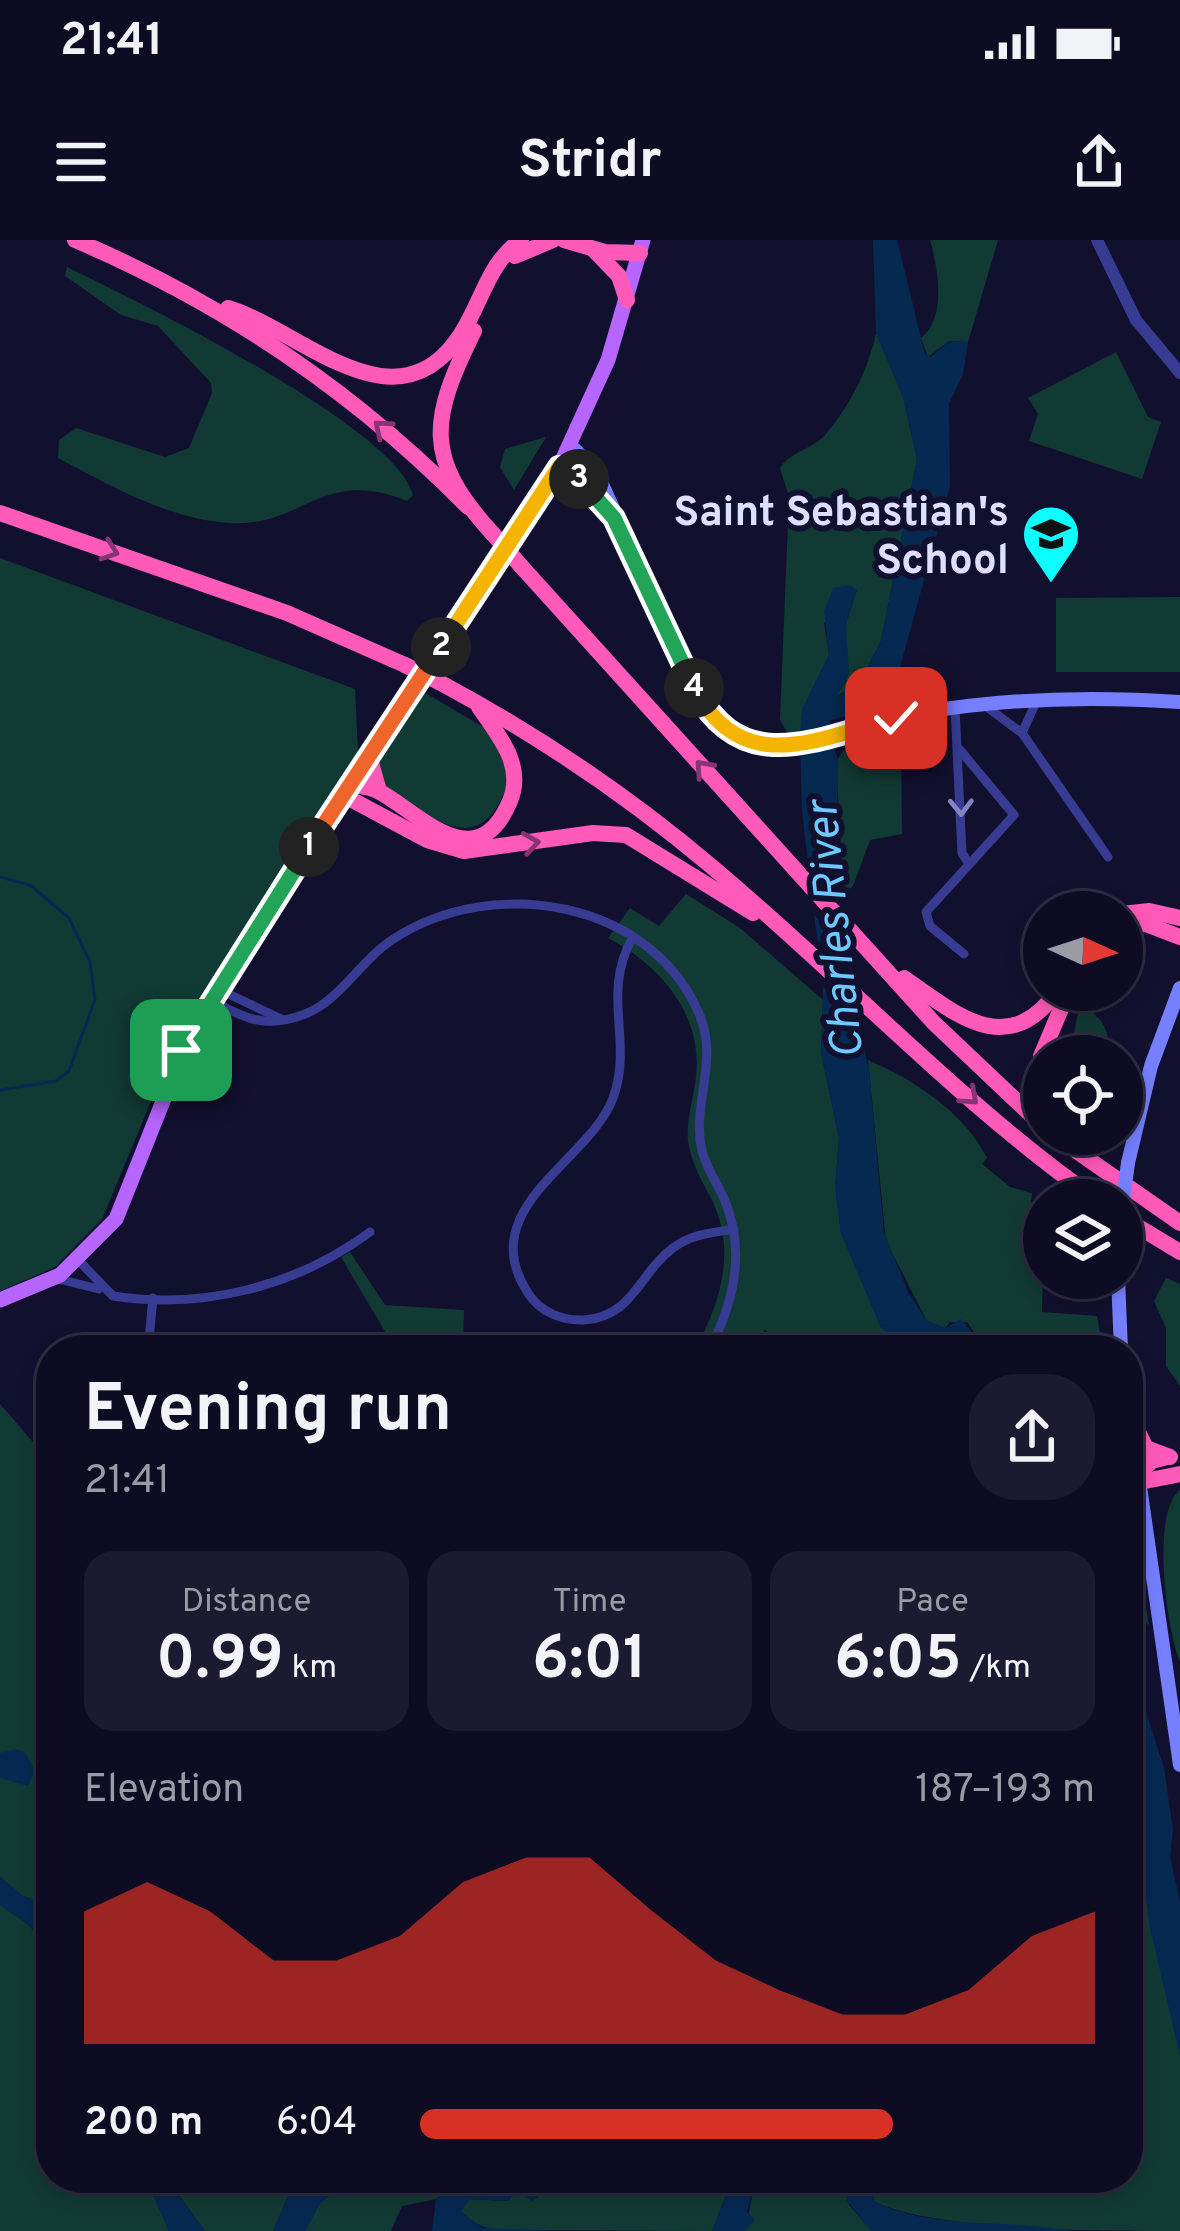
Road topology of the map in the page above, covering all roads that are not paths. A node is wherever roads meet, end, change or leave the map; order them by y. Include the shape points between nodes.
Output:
1 (75, 240) edge
2 (521, 240) edge
3 (553, 240) edge
4 (564, 240) edge
5 (1101, 242) edge
6 (641, 246) edge
7 (593, 249) junction
8 (194, 298) junction
9 (627, 300) junction
10 (1180, 374) edge
11 (570, 445) junction
12 (559, 467) junction
13 (468, 507) junction
14 (0, 513) edge
15 (614, 518) junction
16 (1037, 700) junction
17 (475, 701) junction
18 (1180, 702) edge
19 (984, 705) junction
20 (955, 708) junction
21 (1022, 733) junction
22 (959, 750) junction
23 (369, 755) junction
24 (347, 789) junction
25 (379, 791) junction
26 (1108, 857) dead end
27 (967, 861) junction
28 (1143, 911) edge
29 (1180, 918) edge
30 (1143, 930) edge
31 (787, 933) junction
32 (633, 937) junction
33 (1175, 937) edge
34 (964, 954) dead end
35 (874, 957) junction
36 (1180, 988) edge
37 (214, 994) junction
38 (1034, 1011) edge
39 (1023, 1108) edge
40 (1084, 1155) edge
41 (1070, 1179) edge
42 (1126, 1179) edge
43 (1180, 1223) edge
44 (734, 1229) junction
45 (1143, 1230) edge
46 (370, 1232) dead end
47 (1180, 1252) edge
48 (79, 1261) junction
49 (52, 1280) junction
50 (109, 1294) junction
51 (153, 1298) junction
52 (1119, 1299) edge
53 (0, 1300) edge
54 (149, 1335) edge
55 (715, 1335) edge
56 (1120, 1335) edge
57 (1143, 1439) edge
58 (1175, 1456) edge
59 (1143, 1473) edge
60 (1180, 1474) edge
61 (1143, 1478) edge
62 (1143, 1506) edge
63 (1180, 1765) edge

1 - 8 highway
2 - 8 highway via 500,259 451,347 407,374 352,370 242,312
3 - 13 highway via 507,265 442,398 440,440
4 - 7 highway
5 - 10 street via 1136,320
6 - 7 highway
6 - 9 main road
7 - 9 highway via 619,276
13 -> 8 highway via 331,386
9 - 11 main road
11 - 12 main road
11 - 15 main road via 591,464
12 - 15 main road
12 - 23 main road
35 -> 13 highway, bridge
14 -> 17 highway, bridge via 287,614
15 - 20 main road via 708,710 752,742 794,746
16 - 18 main road
16 - 19 main road
16 - 21 street
17 - 25 highway via 514,767 513,791 498,819 474,834 446,836
17 - 31 highway via 630,802
19 - 20 main road
19 - 21 street
20 - 22 street
21 - 26 street
22 -> 27 street
22 - 27 street via 1014,815
23 - 24 main road
23 - 25 highway
24 - 25 highway
24 -> 31 highway via 427,840 464,851 593,833 626,836
24 - 37 main road
27 - 34 street via 926,912 930,926
28 - 29 highway
30 - 33 highway
31 -> 41 highway
32 - 37 street via 541,905 464,907 390,940 321,1005 281,1019 254,1022
32 - 44 street via 670,968 700,1016 709,1064 700,1140
32 - 44 street via 614,987 614,1095 528,1204 517,1242 523,1284 554,1315 600,1317 628,1302 677,1245
35 - 38 highway via 951,1015 982,1026
35 - 39 highway
36 - 42 main road, bridge via 1150,1066
37 - 48 main road via 172,1067 126,1201
40 - 43 highway
44 - 55 street via 734,1287
45 - 47 highway
46 - 51 street via 322,1263 249,1291
48 - 49 main road
48 - 50 street
49 - 50 street
49 - 53 main road
50 - 51 street
51 - 54 street
52 - 56 main road
57 - 58 highway
58 - 59 highway via 1152,1461
60 - 61 highway
62 - 63 main road

